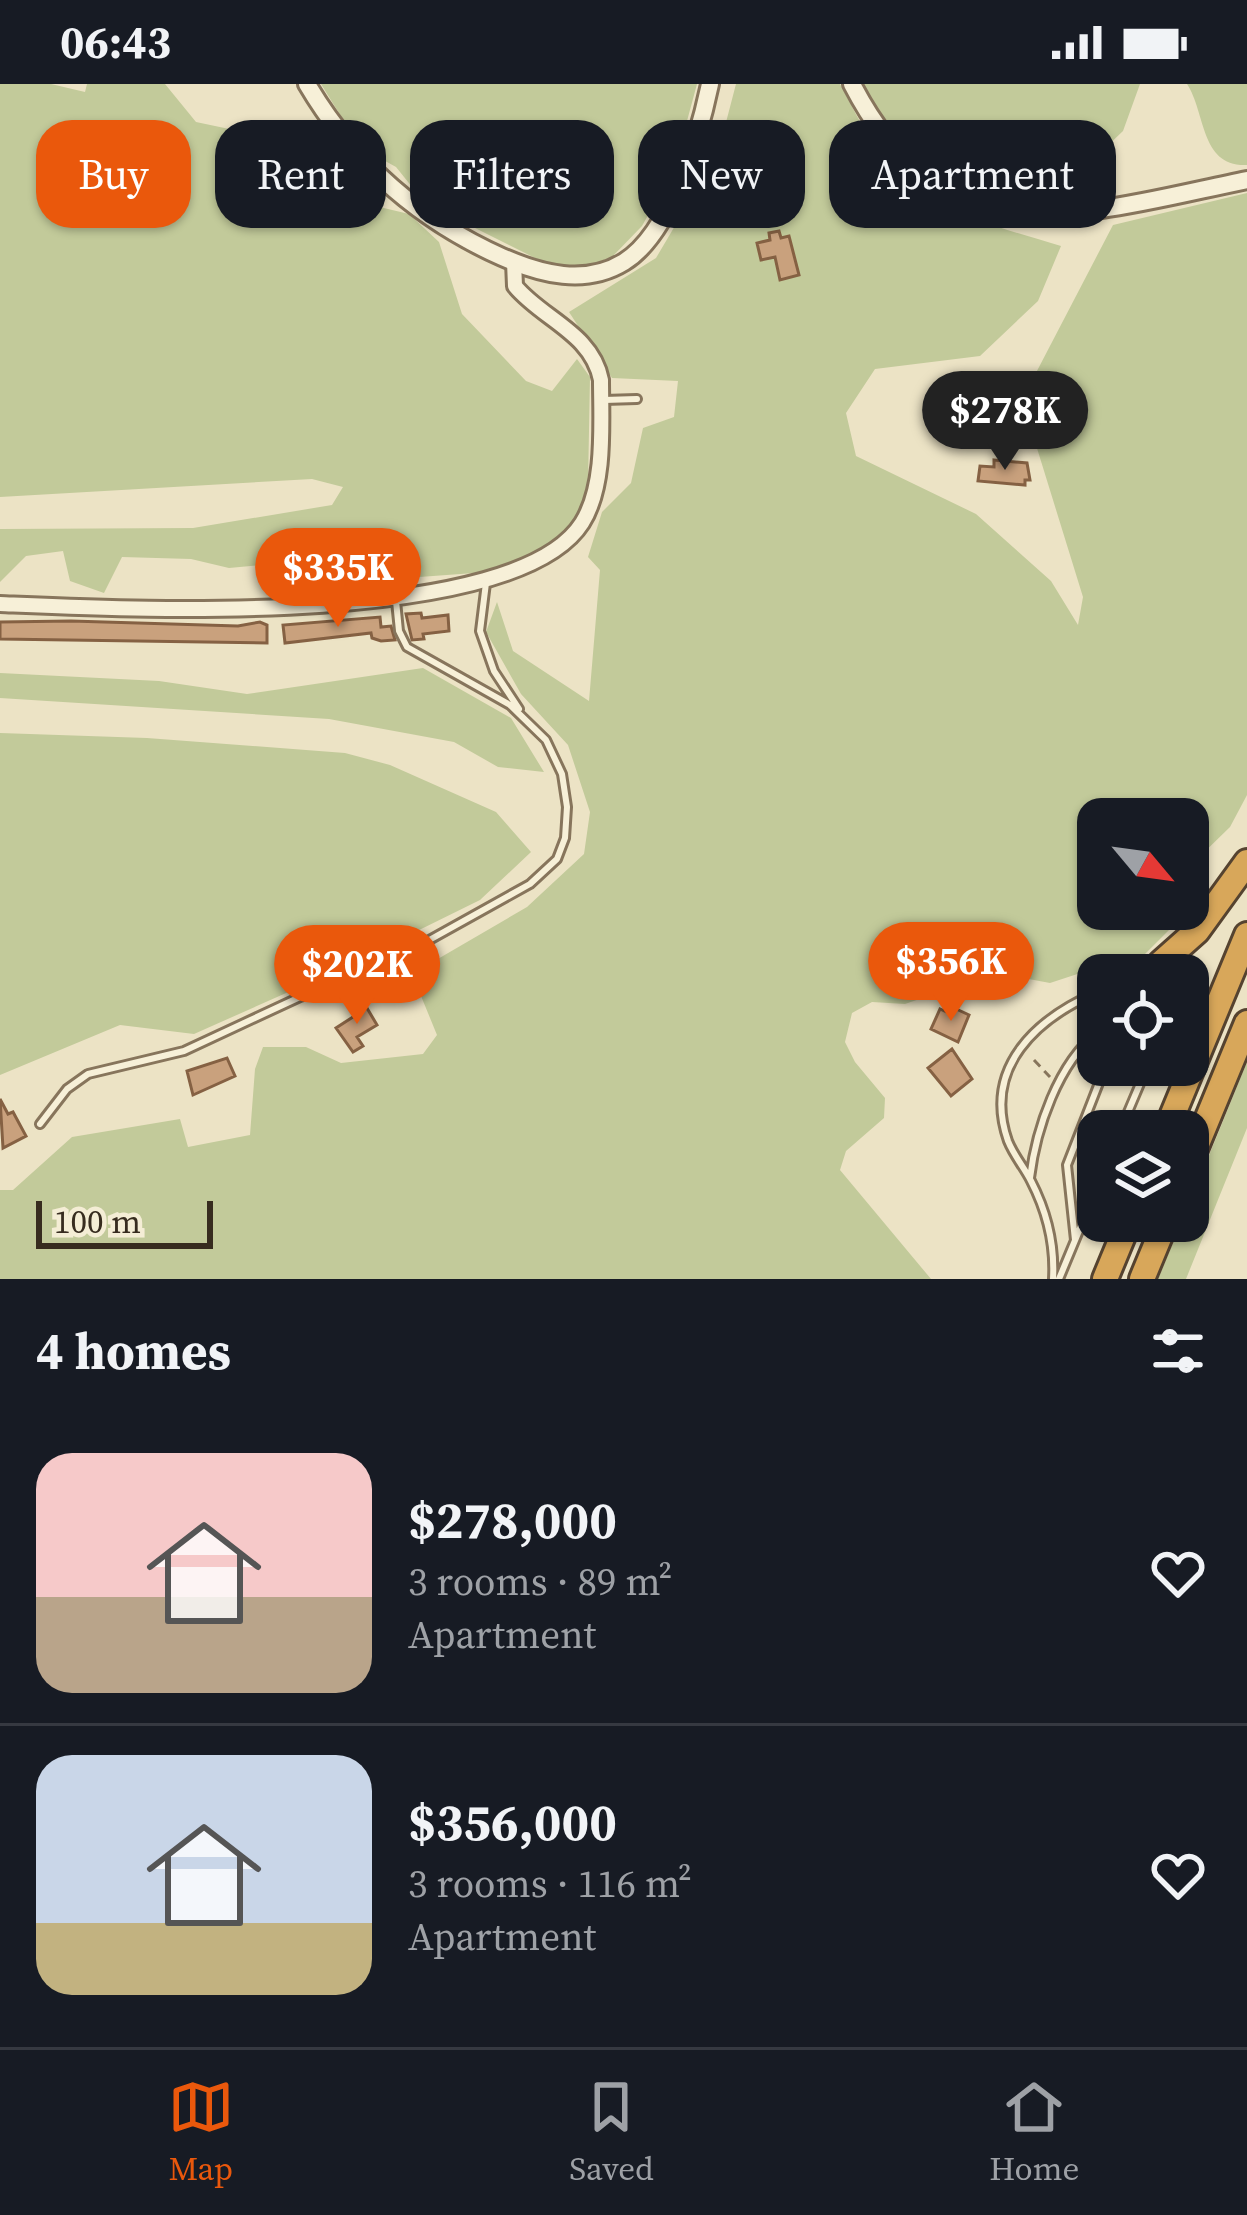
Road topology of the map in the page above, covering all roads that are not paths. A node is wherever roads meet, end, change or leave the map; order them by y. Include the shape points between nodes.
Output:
1 (307, 84) edge
2 (710, 84) edge
3 (852, 84) edge
4 (1239, 181) edge
5 (514, 262) junction
6 (637, 399) dead end
7 (601, 400) junction
8 (486, 580) junction
9 (396, 598) junction
10 (0, 604) edge
11 (525, 716) junction
12 (1247, 862) edge
13 (1247, 935) edge
14 (1172, 954) edge
15 (1077, 1002) edge
16 (1247, 1023) edge
17 (1077, 1052) edge
18 (1098, 1086) edge
19 (1175, 1110) edge
20 (1209, 1115) edge
21 (40, 1124) dead end
22 (1030, 1178) junction
23 (1077, 1235) edge
24 (1075, 1240) junction
25 (1120, 1242) edge
26 (1157, 1242) edge
27 (1056, 1279) edge
28 (1105, 1279) edge
29 (1142, 1279) edge

1 - 5 street via 397,193 439,226
2 - 5 street via 667,209 635,254 580,276
3 - 4 street via 906,159 988,208 1072,214
5 - 7 street via 519,292 592,356
6 - 7 lane
7 - 8 street via 596,482 581,525 538,560
8 - 9 street
8 - 11 lane via 479,619 485,648
9 - 10 street via 273,608
9 - 11 lane via 406,646
11 - 21 lane via 553,752 567,807 561,849 541,876 361,978 168,1057 88,1074
12 - 14 highway
13 - 19 highway
15 - 22 lane via 1046,1018 1010,1068 1007,1138
16 - 20 highway
17 - 22 lane via 1037,1139
18 - 24 lane via 1066,1165
22 - 27 lane via 1051,1234
23 - 24 lane
24 - 27 lane
25 - 28 highway
26 - 29 highway

